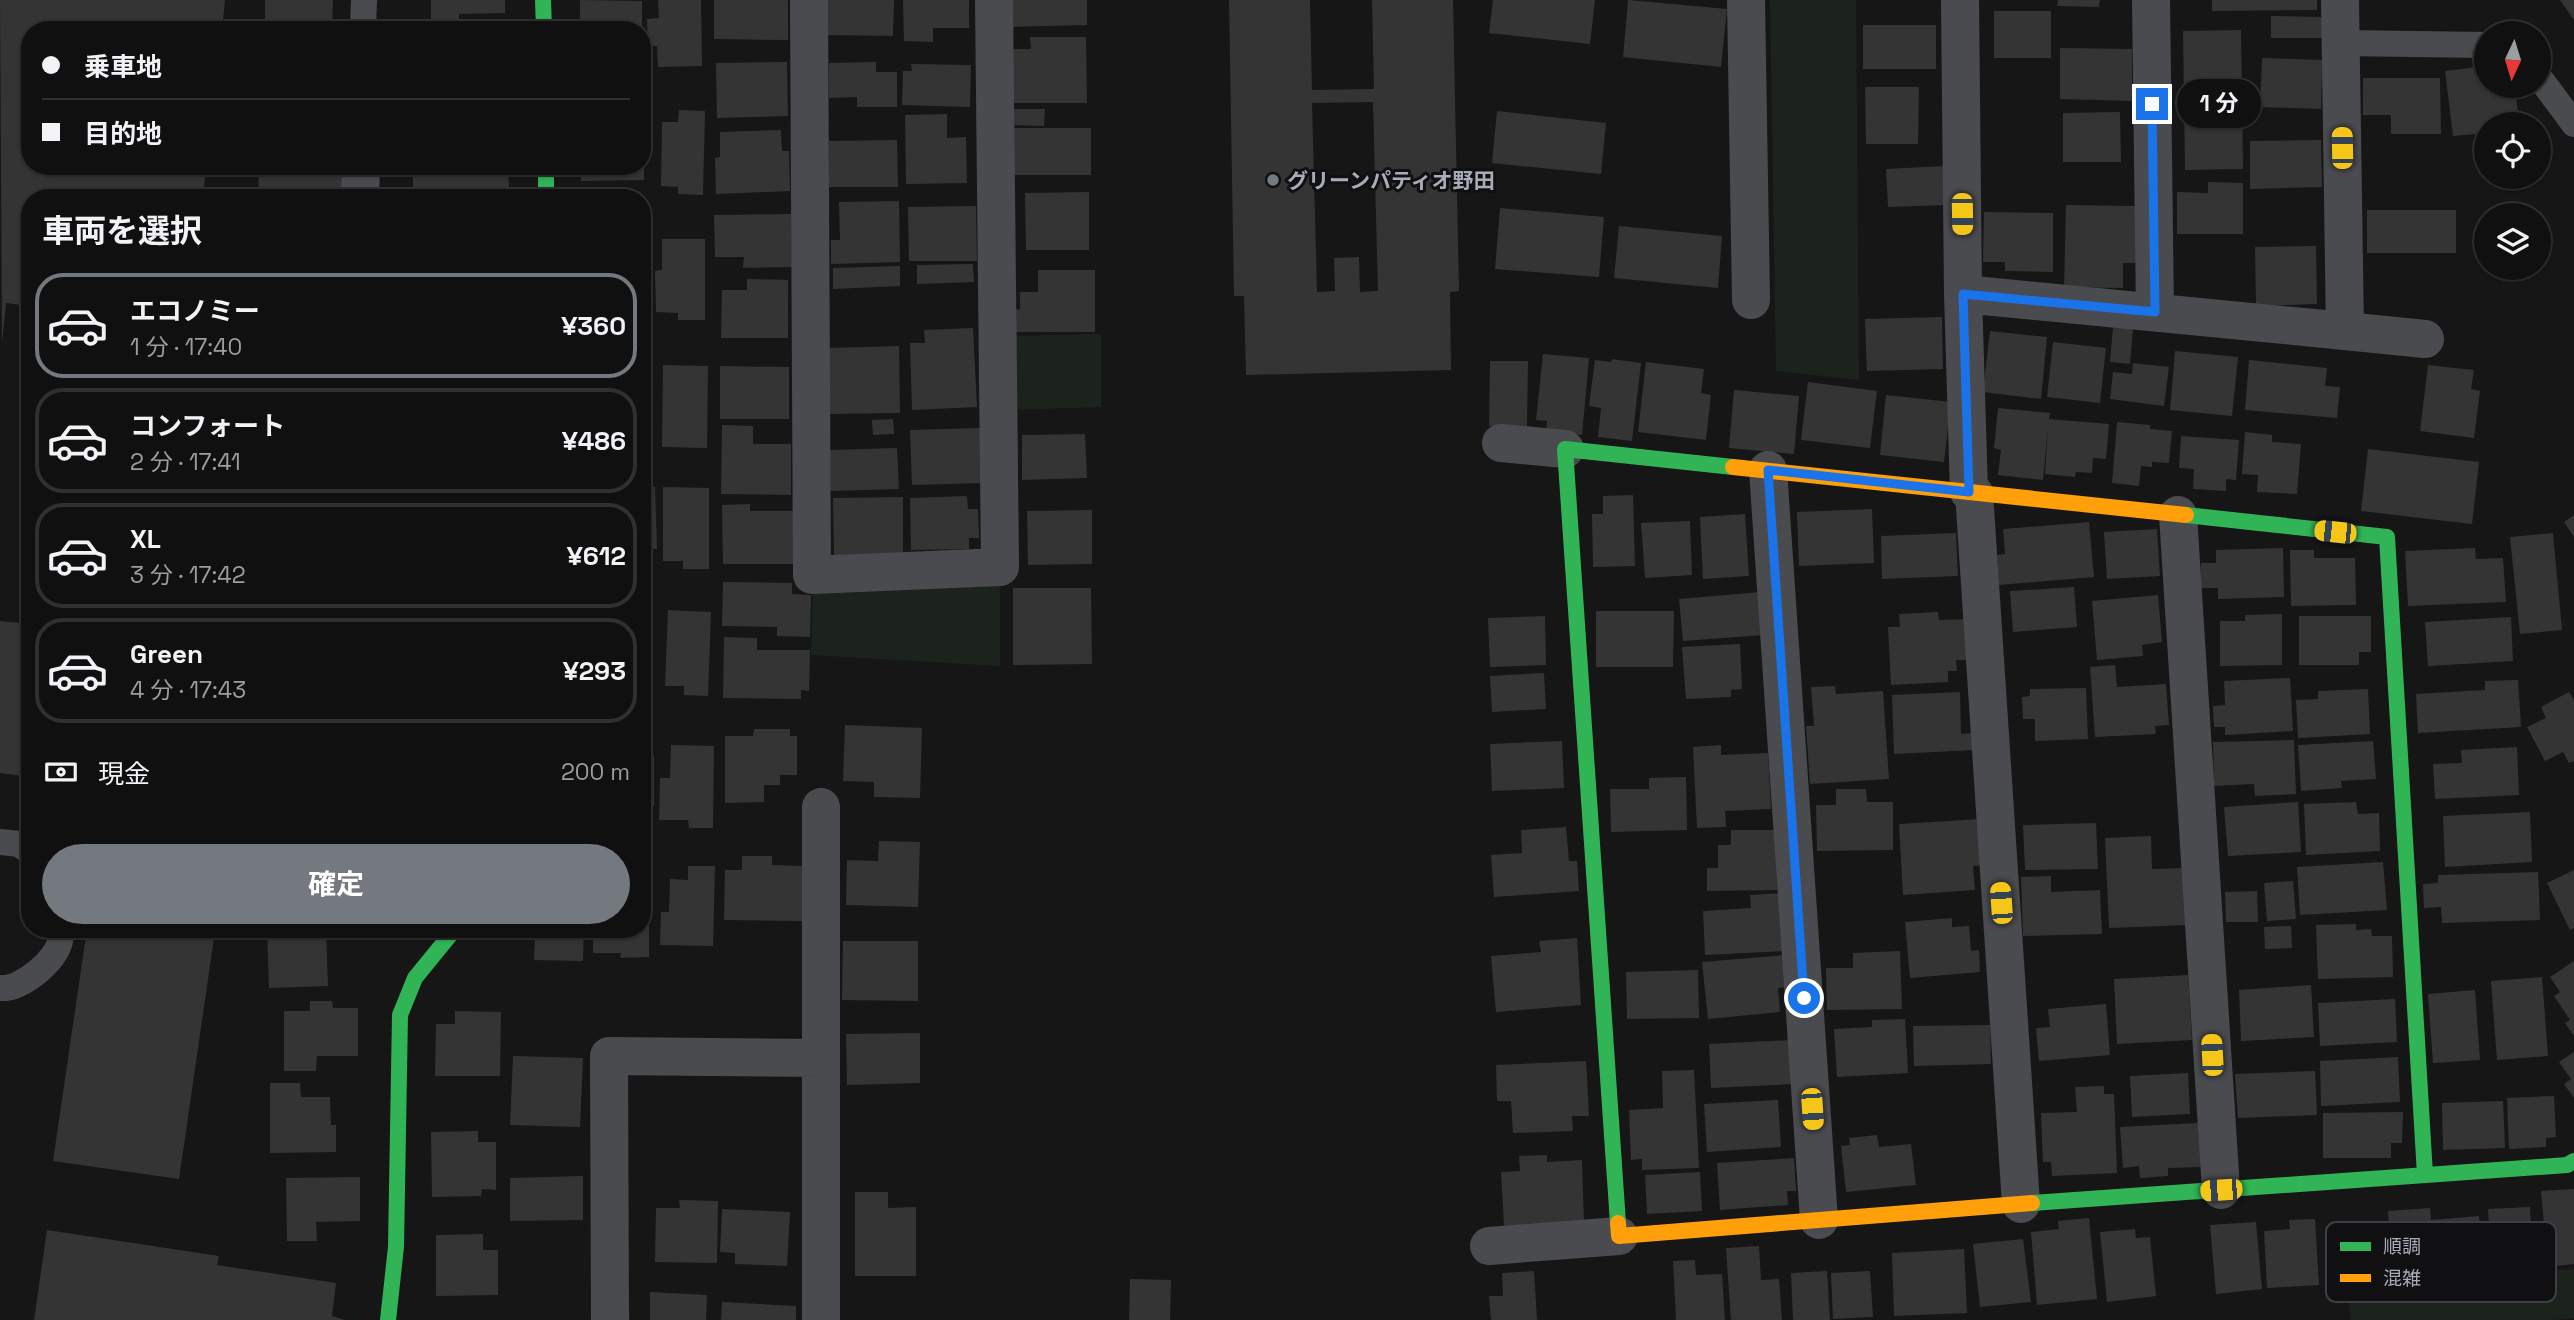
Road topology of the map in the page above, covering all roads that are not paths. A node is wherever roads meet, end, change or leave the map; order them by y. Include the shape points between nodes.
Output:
1 (364, 0) edge
2 (543, 0) edge
3 (809, 0) edge
4 (994, 0) edge
5 (1746, 0) edge
6 (1960, 0) edge
7 (2151, 0) edge
8 (2340, 0) edge
9 (363, 21) edge
10 (544, 21) edge
11 (2340, 43) junction
12 (2474, 45) edge
13 (2552, 94) edge
14 (2574, 124) edge
15 (1963, 294) junction
16 (1751, 299) dead end
17 (2155, 312) junction
18 (2346, 331) junction
19 (2425, 339) dead end
20 (1502, 443) dead end
21 (1565, 449) junction
22 (1768, 470) junction
23 (1972, 493) junction
24 (2178, 515) junction
25 (821, 807) dead end
26 (0, 842) edge
27 (21, 845) edge
28 (60, 938) edge
29 (447, 938) edge
30 (0, 988) edge
31 (821, 1058) junction
32 (2574, 1161) edge
33 (2425, 1175) junction
34 (2221, 1190) junction
35 (2021, 1204) junction
36 (1819, 1220) junction
37 (1619, 1236) junction
38 (1489, 1246) dead end
39 (388, 1320) edge
40 (610, 1320) edge
41 (821, 1320) edge

1 - 9 lane
2 - 10 street
3 - 4 street via 812,575 1000,566
5 - 16 street
6 - 15 street
7 - 17 street
8 - 11 street
11 - 12 lane
11 - 18 street
13 - 14 lane
15 - 17 street
15 - 23 street
17 - 18 street
18 - 19 street
20 - 21 street
21 - 22 street
21 - 37 street
22 - 23 street
22 - 36 street
23 - 24 street
23 - 35 street
24 - 33 street via 2387,537
24 - 34 street
25 - 31 street
26 - 27 lane
28 - 30 lane via 39,972 8,989
29 - 39 street via 420,967 406,991 400,1015 396,1247
31 - 40 street via 609,1056
31 - 41 street
32 - 33 street via 2567,1166
33 - 34 street
34 - 35 street
35 - 36 street
36 - 37 street
37 - 38 street

